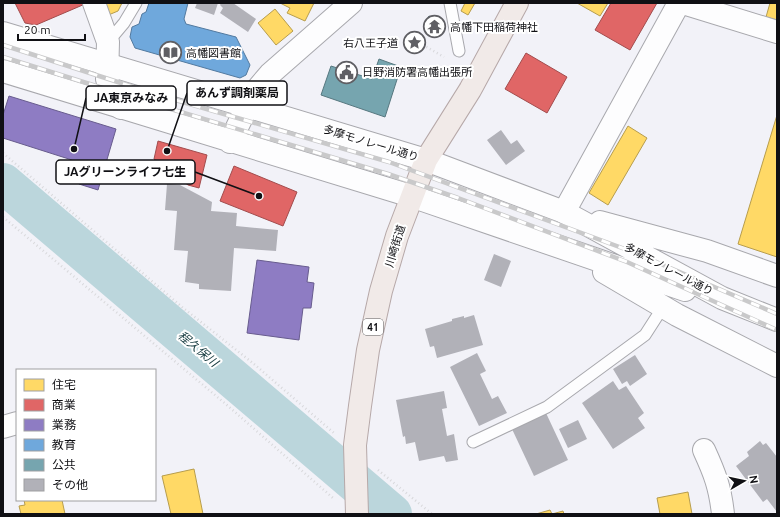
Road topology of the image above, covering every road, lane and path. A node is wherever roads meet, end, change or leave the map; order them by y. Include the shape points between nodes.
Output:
1 (94, 3) edge
2 (136, 3) edge
3 (351, 3) edge
4 (450, 3) edge
5 (518, 3) edge
6 (679, 3) edge
7 (683, 3) edge
8 (428, 30) dead end
9 (777, 32) edge
10 (3, 33) edge
11 (108, 42) junction
12 (459, 51) dead end
13 (446, 58) dead end
14 (108, 66) junction
15 (3, 71) edge
16 (247, 105) junction
17 (121, 108) junction
18 (230, 142) junction
19 (3, 153) edge
20 (426, 160) junction
21 (411, 196) junction
22 (564, 212) junction
23 (3, 217) edge
24 (571, 252) junction
25 (777, 276) edge
26 (722, 298) junction
27 (663, 307) junction
28 (777, 320) edge
29 (777, 366) edge
30 (16, 423) edge
31 (3, 427) edge
32 (335, 435) dead end
33 (473, 442) dead end
34 (704, 450) dead end
35 (366, 465) junction
36 (334, 498) dead end
37 (357, 514) edge
38 (432, 514) edge
39 (723, 514) edge

1 - 11 main road
2 - 11 lane
3 - 16 main road via 270,74
4 - 12 lane
5 - 20 main road, 川崎街道 / 41 via 470,90
6 - 22 main road
7 - 9 main road
8 - 13 path via 423,41 424,47
10 - 14 main road, 多摩モノレール通り
11 - 14 main road
14 - 16 main road, 多摩モノレール通り
14 - 17 main road via 107,79 112,95
15 - 17 main road, 多摩モノレール通り
16 - 18 main road
16 - 20 main road, 多摩モノレール通り
17 - 18 main road, 多摩モノレール通り
18 - 21 main road, 多摩モノレール通り
19 - 32 path
20 - 21 main road, 川崎街道 / 41
20 - 22 main road, 多摩モノレール通り
21 - 24 main road, 多摩モノレール通り
21 - 35 main road, 川崎街道 / 41 via 383,284 368,350 356,445
22 - 25 main road via 707,251
22 - 26 main road, 多摩モノレール通り
23 - 36 path
24 - 26 main road, 多摩モノレール通り via 686,290
24 - 27 main road
26 - 28 main road, 多摩モノレール通り
27 - 29 main road
27 - 33 lane via 645,335 546,407
30 - 31 main road
34 - 39 main road via 719,485
35 - 37 main road, 川崎街道 / 41
35 - 38 path

